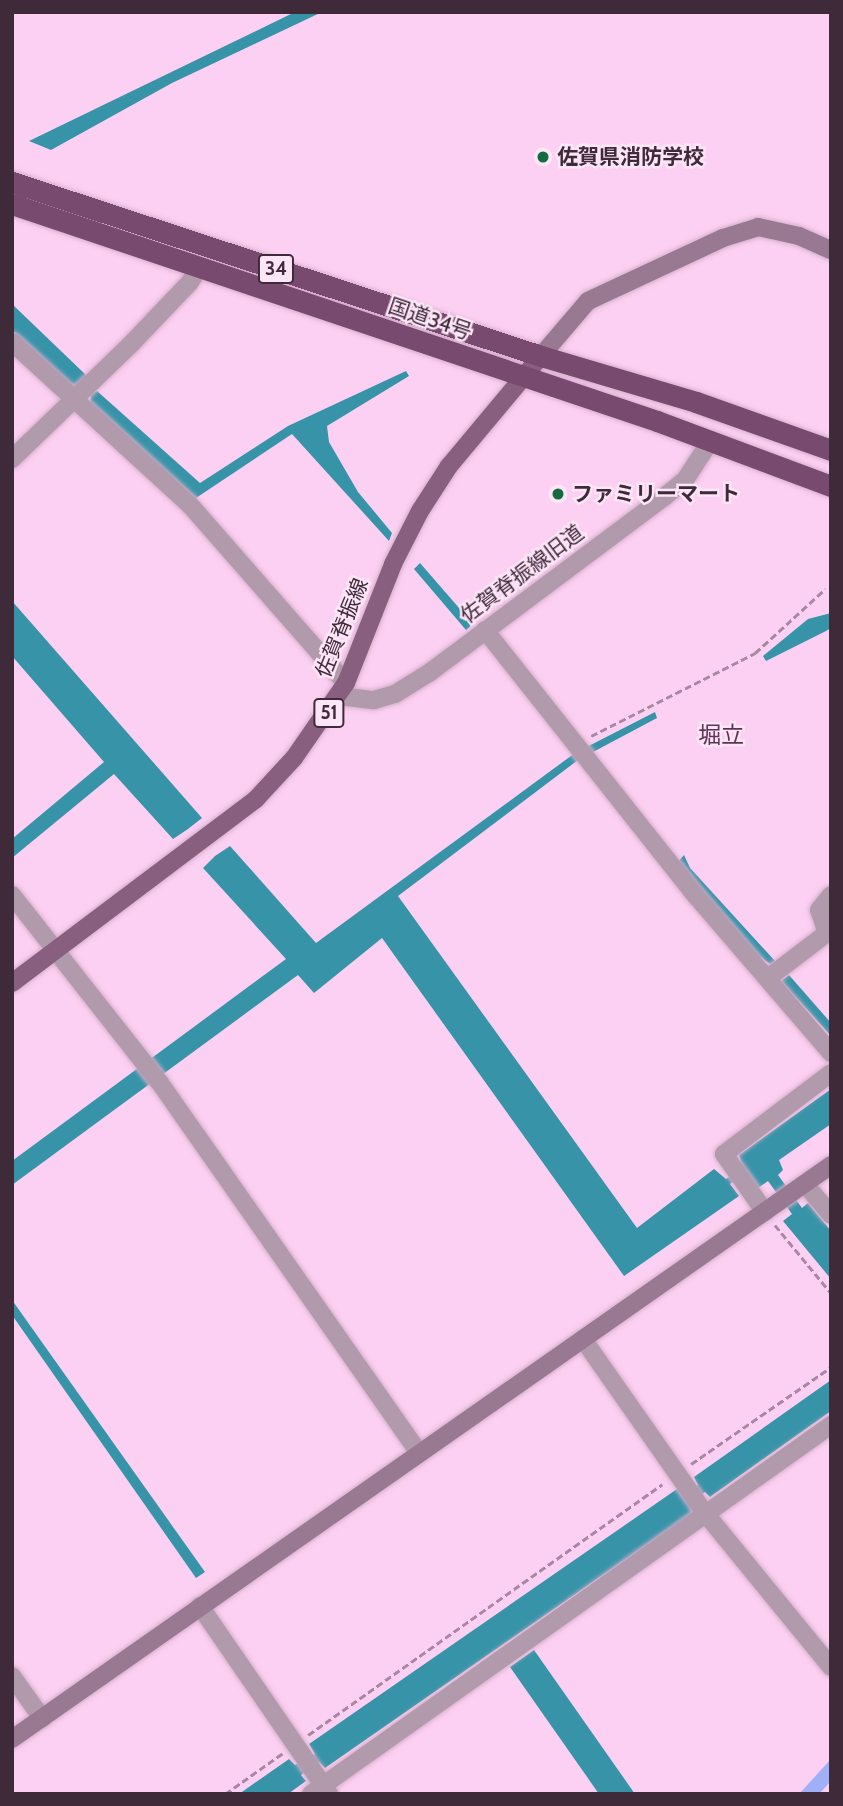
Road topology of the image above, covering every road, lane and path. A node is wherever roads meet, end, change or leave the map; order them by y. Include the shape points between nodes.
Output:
1 (12, 182) edge
2 (12, 204) edge
3 (831, 250) edge
4 (199, 267) junction
5 (12, 342) edge
6 (541, 356) junction
7 (522, 376) junction
8 (83, 391) junction
9 (709, 443) junction
10 (831, 450) edge
11 (12, 459) edge
12 (831, 486) edge
13 (825, 589) dead end
14 (485, 630) junction
15 (342, 689) junction
16 (576, 744) junction
17 (12, 895) edge
18 (831, 895) edge
19 (56, 950) junction
20 (768, 978) junction
21 (12, 983) edge
22 (831, 1053) edge
23 (831, 1073) edge
24 (831, 1165) edge
25 (805, 1184) junction
26 (765, 1212) junction
27 (831, 1215) edge
28 (831, 1293) edge
29 (583, 1339) junction
30 (831, 1367) edge
31 (831, 1425) edge
32 (419, 1453) junction
33 (677, 1473) junction
34 (705, 1513) junction
35 (200, 1606) junction
36 (831, 1667) edge
37 (12, 1676) edge
38 (42, 1718) junction
39 (12, 1739) edge
40 (295, 1745) junction
41 (321, 1791) edge
42 (225, 1794) edge

1 - 6 highway, 国道34号 / 34
2 - 4 highway, 国道34号 / 34
3 - 6 street via 799,236 758,227 723,238 588,301
4 - 7 highway, 国道34号 / 34
4 - 8 street via 190,282
5 - 8 street
6 - 7 main road, 佐賀脊振線 / 51
6 - 10 highway, 国道34号 / 34 via 696,402
7 - 9 highway, 国道34号 / 34
7 - 15 main road, 佐賀脊振線 / 51 via 449,466 420,511
8 - 11 street
8 - 15 street via 190,505
9 - 12 highway, 国道34号 / 34
9 - 14 street, 佐賀脊振線旧道 via 685,480
13 - 16 path via 755,653
14 - 15 street, 佐賀脊振線旧道 via 395,694 374,700
14 - 16 street
15 - 19 main road, 佐賀脊振線 / 51 via 319,728 256,799
16 - 20 street
17 - 19 street
18 - 20 street via 819,910 827,933
19 - 21 main road, 佐賀脊振線 / 51
19 - 32 street via 160,1083
20 - 22 street
23 - 26 street via 724,1154
24 - 25 street
25 - 26 street
25 - 27 street
26 - 28 path
26 - 29 street
29 - 32 street
29 - 33 street
30 - 33 path
31 - 34 street
32 - 35 street
33 - 34 street
33 - 40 path
34 - 36 street
34 - 41 street
35 - 38 street
35 - 40 street
37 - 38 street
38 - 39 street
40 - 41 street
40 - 42 path

